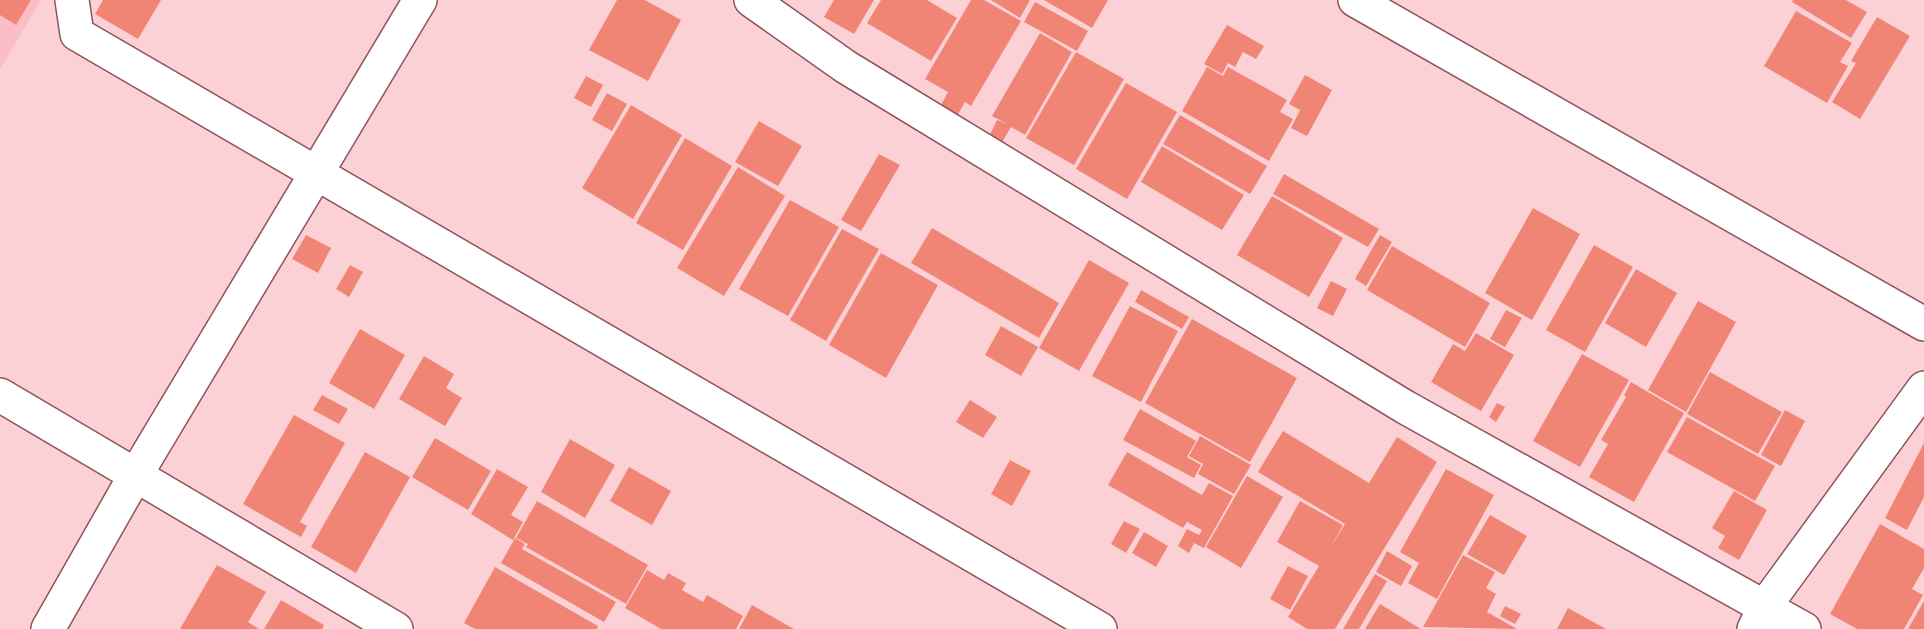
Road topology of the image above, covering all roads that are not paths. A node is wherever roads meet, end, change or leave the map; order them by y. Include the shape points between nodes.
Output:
1 (72, 0) edge
2 (420, 0) edge
3 (751, 0) edge
4 (1355, 0) edge
5 (318, 173) junction
6 (1924, 324) edge
7 (1924, 388) edge
8 (0, 395) edge
9 (135, 476) junction
10 (1760, 617) edge
11 (48, 629) edge
12 (396, 629) edge
13 (1100, 629) edge
14 (1804, 629) edge

1 - 5 street via 76,34
2 - 5 street
3 - 10 street via 846,68
4 - 6 street
5 - 9 street
5 - 13 street
7 - 10 street
8 - 9 street
9 - 11 street
9 - 12 street
10 - 14 street

